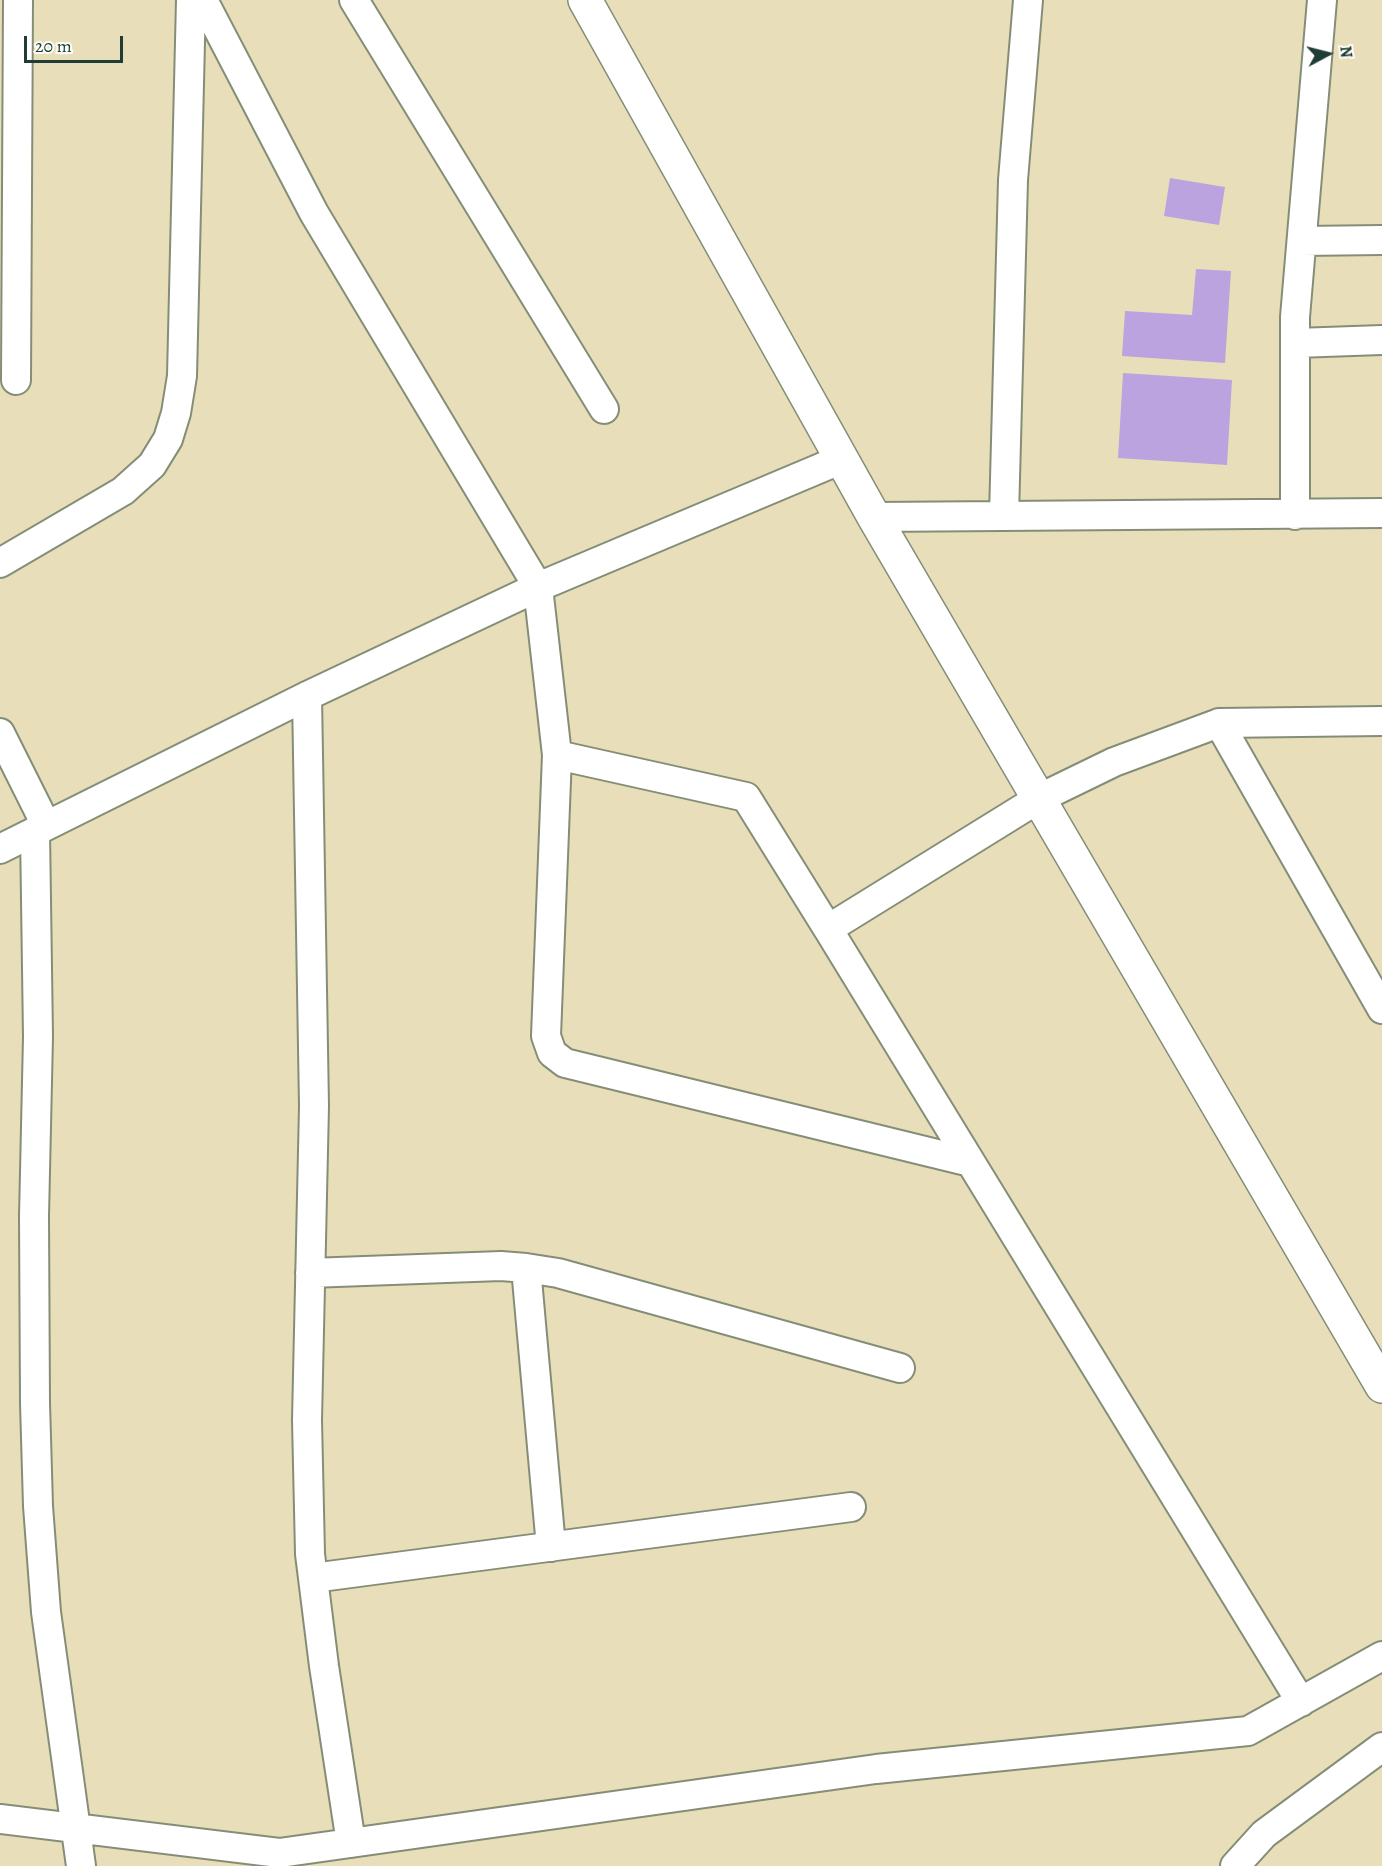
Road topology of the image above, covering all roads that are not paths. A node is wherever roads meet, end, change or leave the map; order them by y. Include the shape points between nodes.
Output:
1 (18, 0) edge
2 (190, 0) edge
3 (203, 0) edge
4 (354, 0) edge
5 (585, 0) edge
6 (1028, 0) edge
7 (1322, 0) edge
8 (1382, 240) edge
9 (1302, 241) junction
10 (1382, 340) edge
11 (1296, 342) junction
12 (16, 381) dead end
13 (604, 409) dead end
14 (842, 459) junction
15 (1382, 513) edge
16 (1295, 515) junction
17 (1004, 516) junction
18 (874, 517) junction
19 (0, 563) edge
20 (538, 587) junction
21 (307, 696) junction
22 (1382, 722) edge
23 (1219, 723) junction
24 (0, 734) edge
25 (557, 755) junction
26 (1038, 799) junction
27 (41, 828) junction
28 (0, 849) edge
29 (828, 929) junction
30 (1382, 1009) edge
31 (970, 1162) junction
32 (526, 1268) junction
33 (310, 1273) junction
34 (900, 1368) dead end
35 (1382, 1386) edge
36 (851, 1507) dead end
37 (551, 1547) junction
38 (313, 1578) junction
39 (1382, 1656) edge
40 (1301, 1702) junction
41 (1382, 1747) edge
42 (0, 1819) edge
43 (76, 1828) junction
44 (351, 1843) junction
45 (81, 1866) edge
46 (1235, 1866) edge

1 - 12 street
2 - 19 street via 182,376 168,439 152,465 123,491
3 - 20 street via 314,213
4 - 13 street
5 - 14 street
6 - 17 street via 1013,180
7 - 9 street
8 - 9 street
9 - 11 street
10 - 11 street
11 - 16 street
14 - 18 street
14 - 20 street
15 - 16 street
16 - 17 street
17 - 18 street
18 - 26 street
20 - 21 street
20 - 25 street
21 - 27 street
21 - 33 street via 314,1106
22 - 23 street
23 - 26 street via 1114,762
23 - 30 street
24 - 27 street
25 - 29 street via 746,797
25 - 31 street via 546,1036 552,1053 565,1063
26 - 29 street
26 - 35 street
27 - 28 street
27 - 43 street via 34,1240 38,1506 46,1612
29 - 31 street
31 - 40 street
32 - 33 street
32 - 34 street via 558,1273
32 - 37 street
33 - 38 street via 307,1420
36 - 37 street
37 - 38 street
38 - 44 street
39 - 40 street
40 - 44 street via 1248,1731 876,1769
41 - 46 street via 1264,1834
42 - 43 street
43 - 44 street via 279,1853
43 - 45 street

